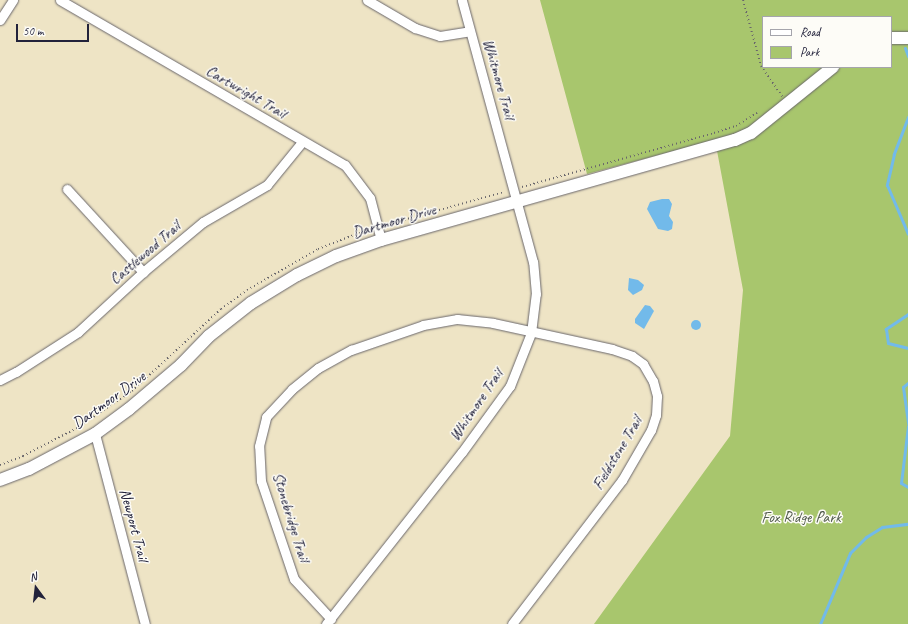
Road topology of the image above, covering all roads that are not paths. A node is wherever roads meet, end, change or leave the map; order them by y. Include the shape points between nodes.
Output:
1 (13, 0) edge
2 (60, 0) edge
3 (367, 0) edge
4 (462, 0) edge
5 (0, 20) edge
6 (470, 31) junction
7 (892, 38) edge
8 (908, 38) edge
9 (831, 68) edge
10 (302, 142) junction
11 (67, 189) dead end
12 (518, 202) junction
13 (382, 240) junction
14 (144, 272) junction
15 (531, 333) junction
16 (0, 380) edge
17 (95, 434) junction
18 (0, 480) edge
19 (329, 621) edge
20 (145, 624) edge
21 (512, 624) edge

1 - 5 street
2 - 10 street, Cartwright Trail
3 - 6 street via 415,28 440,36
4 - 6 street, Whitmore Trail
6 - 12 street, Whitmore Trail
7 - 8 street
9 - 12 street, Dartmoor Drive via 783,99 751,133 735,140
10 - 13 street, Cartwright Trail via 345,165 370,198
10 - 14 street, Castlewood Trail via 267,186 203,222
11 - 14 street
12 - 13 street, Dartmoor Drive
12 - 15 street, Whitmore Trail via 533,262 535,300
13 - 17 street, Dartmoor Drive via 323,262 251,303 209,336 181,365
14 - 16 street, Castlewood Trail via 78,332
15 - 19 street, Whitmore Trail via 510,386 462,452
15 - 19 street, Stonebridge Trail via 493,323 457,319 390,334 351,350 318,368 292,389 266,417 259,446 261,481 294,579
15 - 21 street, Fieldstone Trail via 612,349 632,356 643,364 653,380 657,396 656,415 651,430 622,480
17 - 18 street, Dartmoor Drive via 29,469
17 - 20 street, Newport Trail

